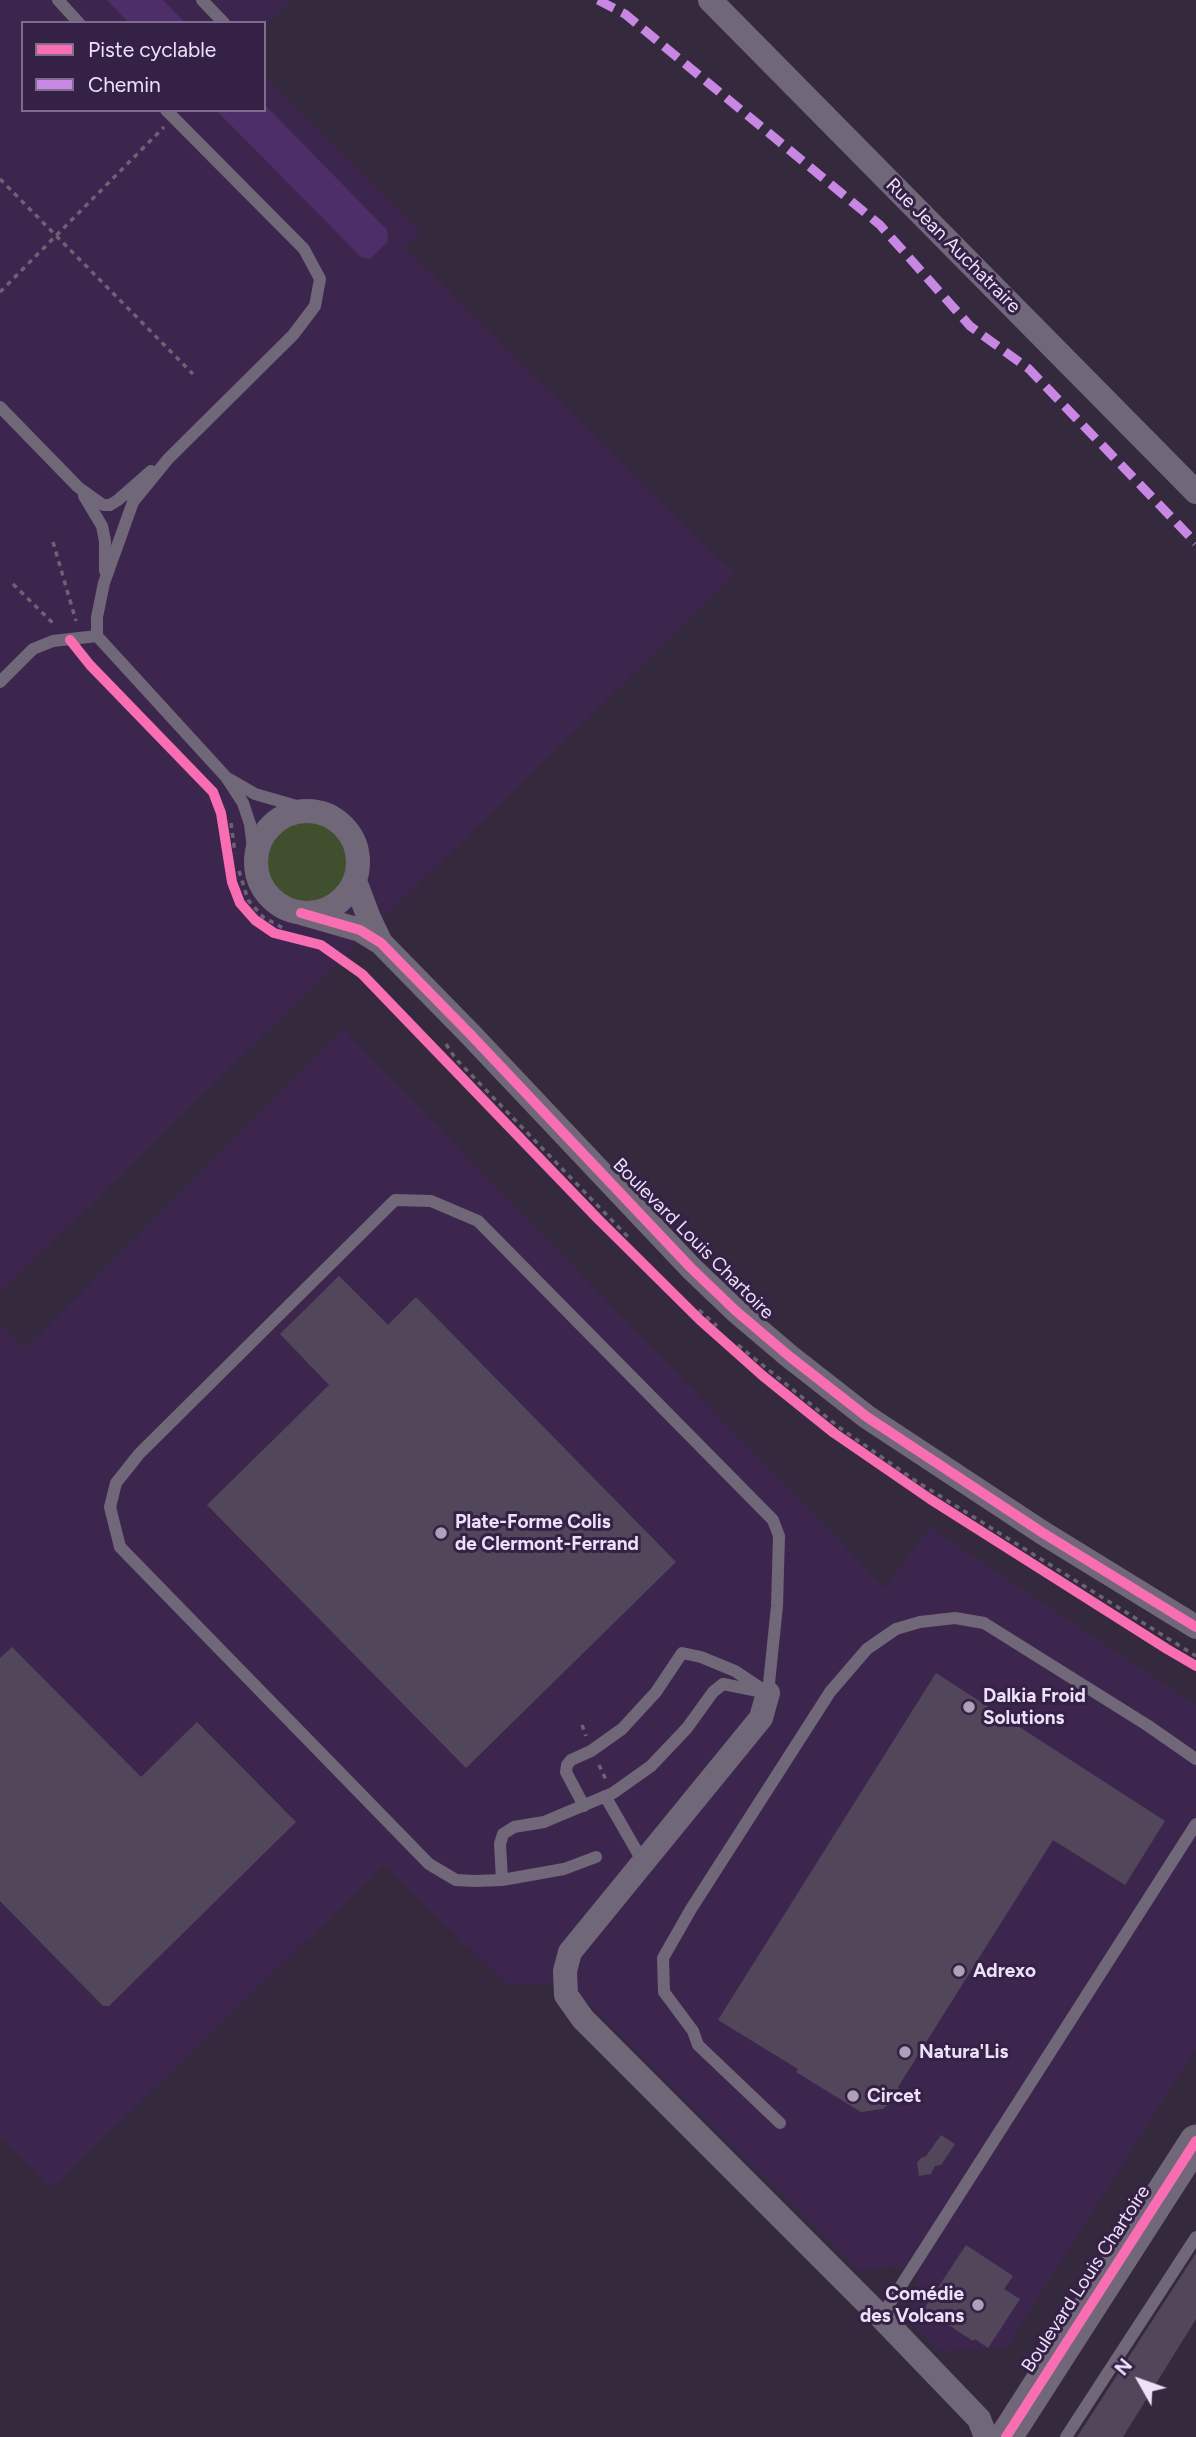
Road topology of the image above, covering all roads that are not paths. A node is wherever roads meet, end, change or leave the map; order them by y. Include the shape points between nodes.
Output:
1 (58, 0) edge
2 (202, 0) edge
3 (710, 0) edge
4 (77, 21) edge
5 (222, 21) edge
6 (169, 114) edge
7 (0, 407) edge
8 (168, 459) junction
9 (78, 487) junction
10 (1196, 492) edge
11 (104, 583) junction
12 (97, 636) junction
13 (0, 682) edge
14 (226, 777) junction
15 (314, 811) junction
16 (255, 866) junction
17 (355, 881) junction
18 (301, 914) junction
19 (381, 943) junction
20 (1196, 1627) edge
21 (768, 1693) junction
22 (1196, 1759) edge
23 (606, 1796) junction
24 (584, 1806) junction
25 (1196, 1824) edge
26 (596, 1857) dead end
27 (643, 1862) junction
28 (502, 1880) junction
29 (780, 2123) dead end
30 (1196, 2141) edge
31 (1196, 2237) edge
32 (881, 2317) junction
33 (991, 2431) edge
34 (1066, 2437) edge

1 - 4 lane
2 - 5 lane
3 - 10 street, Rue Jean Auchatraire
6 - 8 lane via 304,249 320,279 315,306 293,335
7 - 9 lane
8 - 9 lane via 110,505
8 - 11 lane via 133,502
9 - 11 lane via 102,526
11 - 12 lane
12 - 13 lane via 53,641 33,649
12 - 14 lane
14 - 15 lane via 255,794
14 - 16 lane via 250,824
15 - 16 street via 298,811 271,825 262,837
15 - 17 street via 341,823 351,834 359,864
16 - 18 street via 270,898
17 - 18 street via 334,906
17 - 19 street
18 - 19 street via 360,930
19 - 20 street, Boulevard Louis Chartoire via 691,1268 789,1356 889,1432
21 - 23 lane via 723,1684 651,1766
21 - 24 lane via 735,1671 682,1653 656,1692 622,1729 567,1765 565,1772
21 - 27 street via 761,1718
21 - 28 lane via 779,1536 772,1520 478,1221 431,1201 396,1200 139,1454 116,1483 110,1507 120,1547 429,1864 456,1880
22 - 29 lane via 984,1623 955,1618 920,1622 896,1629 867,1649 830,1692 663,1958 664,1992 698,2045
23 - 24 lane
23 - 27 lane
24 - 28 lane via 503,1834
25 - 32 lane
26 - 28 lane via 564,1869
27 - 32 street via 570,1952 566,1994 583,2019
30 - 33 main road, Boulevard Louis Chartoire via 1027,2404
31 - 34 lane
32 - 33 street

